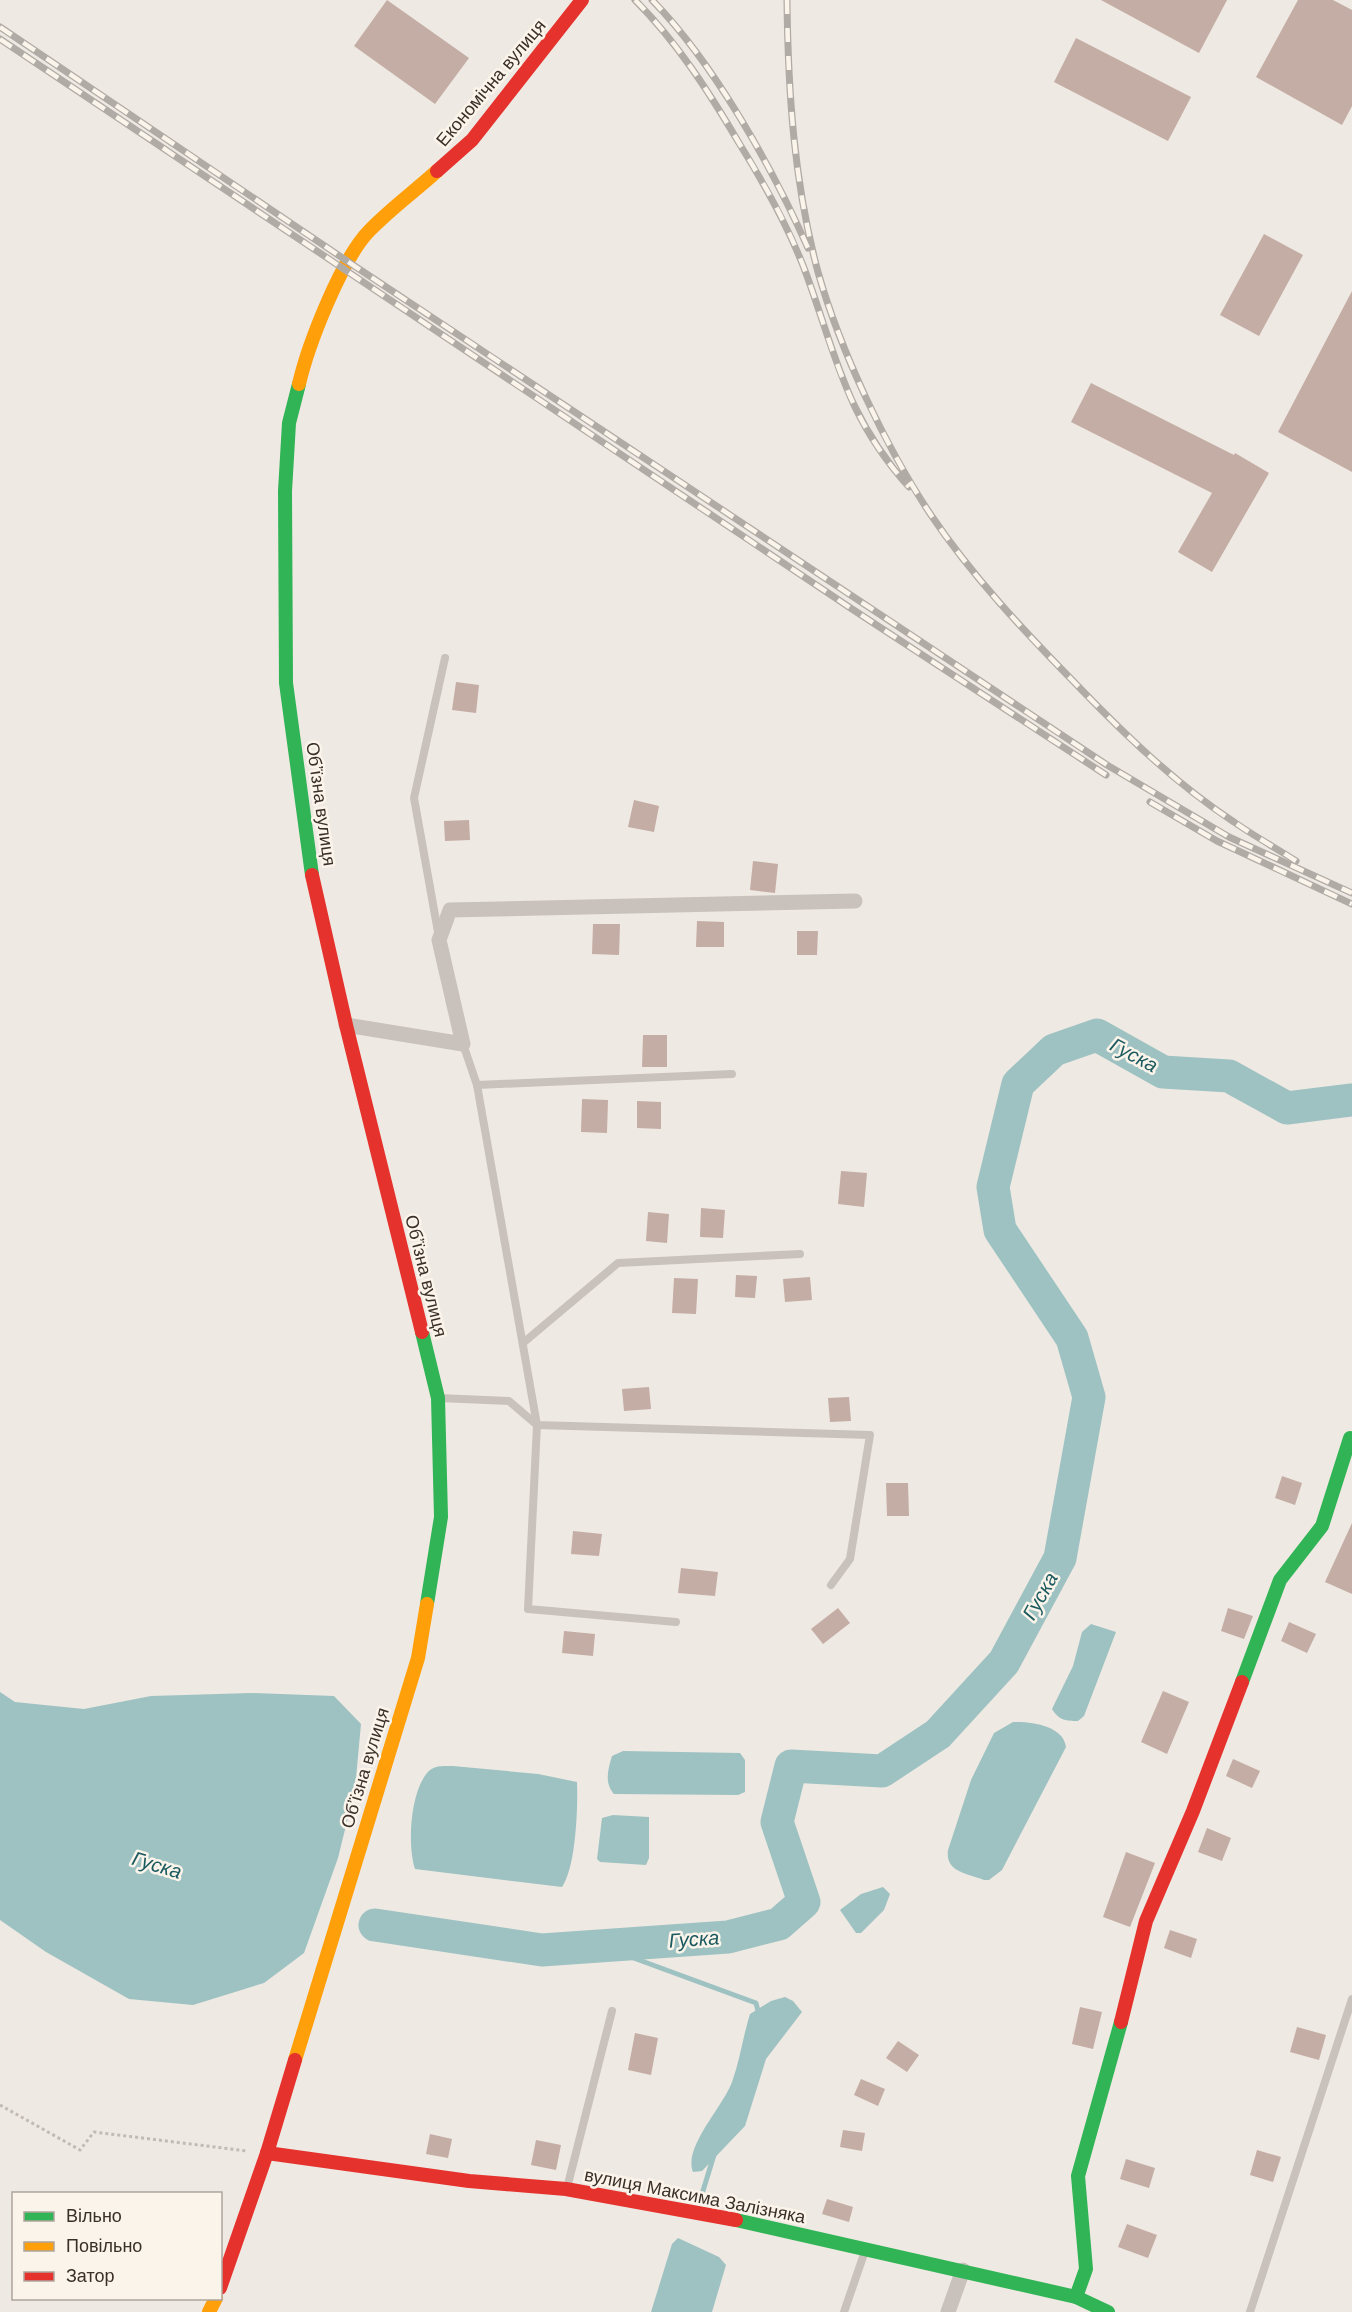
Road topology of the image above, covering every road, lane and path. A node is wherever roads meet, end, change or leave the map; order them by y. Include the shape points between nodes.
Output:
1 (582, 0) edge
2 (347, 261) joint
3 (445, 658) dead end
4 (855, 901) dead end
5 (439, 940) junction
6 (346, 1025) junction
7 (463, 1044) junction
8 (732, 1074) dead end
9 (477, 1085) junction
10 (800, 1254) dead end
11 (523, 1343) junction
12 (438, 1398) junction
13 (537, 1425) junction
14 (1350, 1438) dead end
15 (831, 1585) dead end
16 (676, 1622) dead end
17 (1352, 1999) edge
18 (612, 2011) dead end
19 (0, 2105) edge
20 (267, 2153) junction
21 (566, 2190) junction
22 (865, 2250) junction
23 (963, 2270) junction
24 (222, 2282) edge
25 (1076, 2297) junction
26 (844, 2312) edge
27 (948, 2312) edge
28 (1108, 2312) edge
29 (1250, 2312) edge

1 - 2 street, Економічна вулиця via 471,140 368,232
2 - 6 street, Обʼїзна вулиця via 304,362 289,423 285,491 286,682 312,873
3 - 5 lane via 414,798
4 - 5 street via 450,909
5 - 7 street
6 - 7 street
6 - 12 street, Обʼїзна вулиця
7 - 9 lane
8 - 9 lane
9 - 11 lane
10 - 11 lane via 618,1263
11 - 13 lane
12 - 13 lane via 509,1401
12 - 20 street, Обʼїзна вулиця via 441,1517 418,1658
13 - 15 lane via 870,1435 850,1559
13 - 16 lane via 528,1609
14 - 25 street via 1322,1526 1280,1580 1193,1810 1146,1921 1080,2164 1086,2269
17 - 29 lane
18 - 21 lane
19 - 20 path via 80,2150 94,2132
20 - 21 street, вулиця Максима Залізняка
20 - 24 street, Обʼїзна вулиця
21 - 22 street, вулиця Максима Залізняка via 724,2217
22 - 23 street, вулиця Максима Залізняка
22 - 26 lane
23 - 25 street, вулиця Максима Залізняка
23 - 27 street
25 - 28 street, вулиця Максима Залізняка

